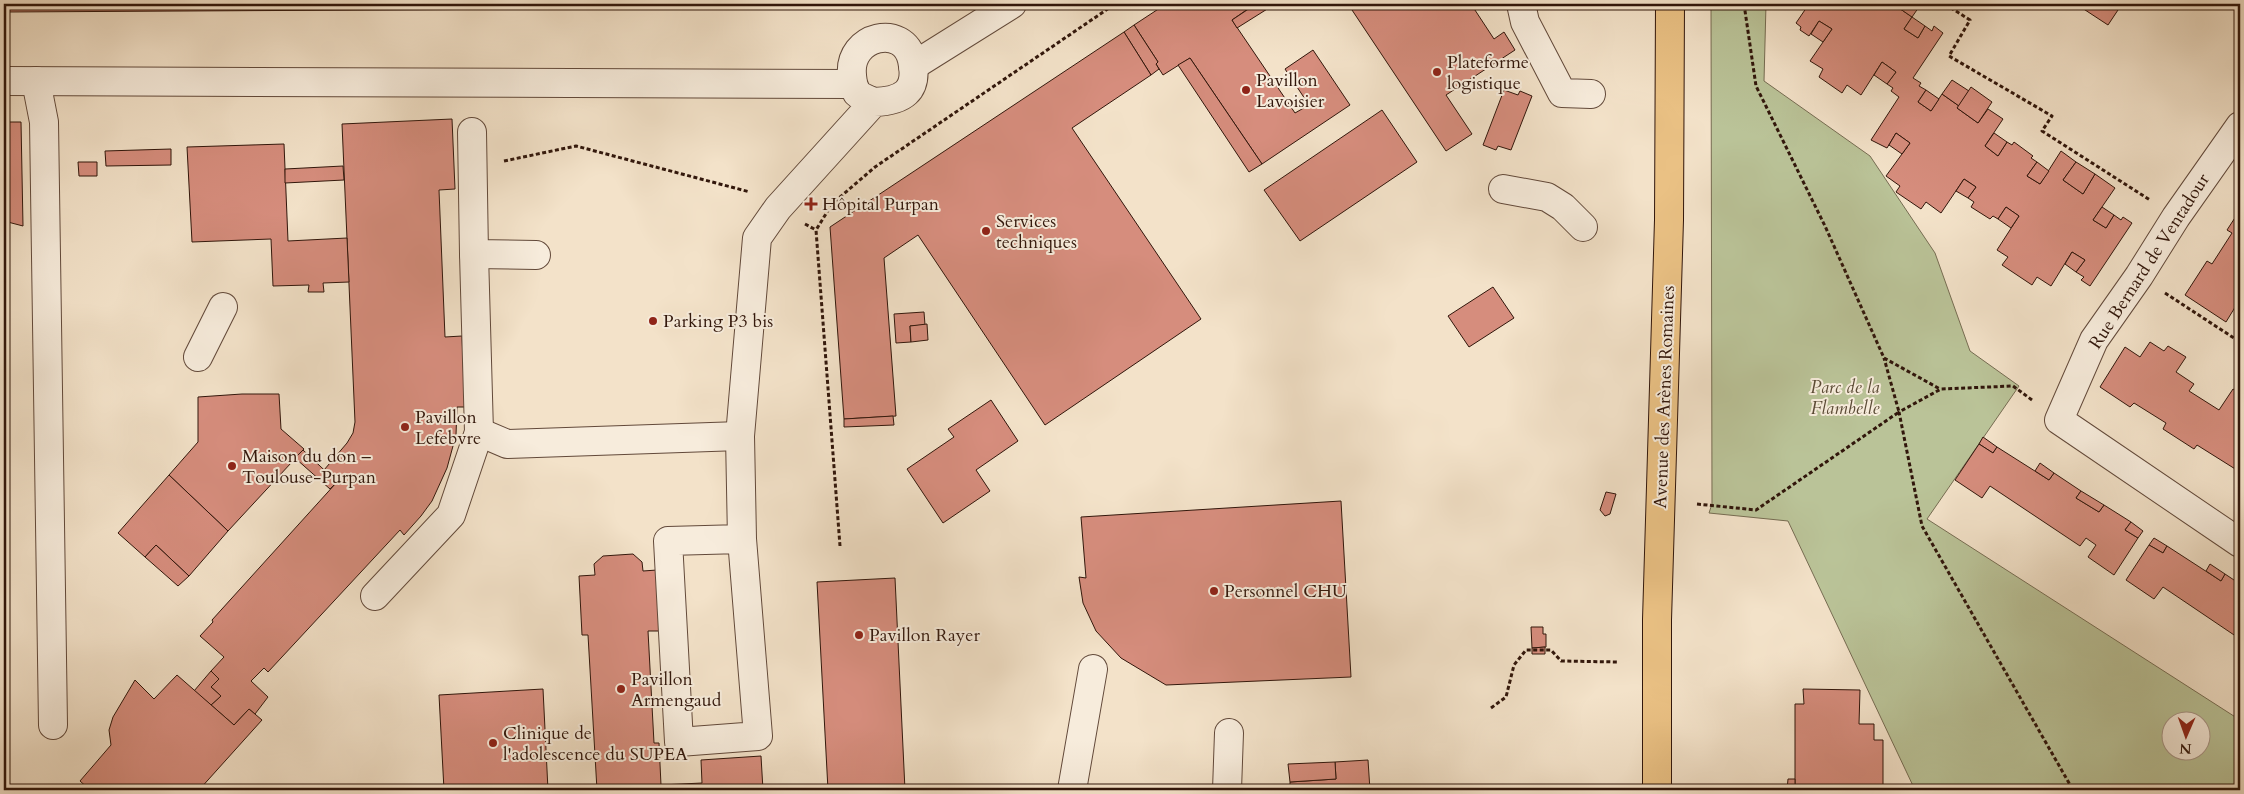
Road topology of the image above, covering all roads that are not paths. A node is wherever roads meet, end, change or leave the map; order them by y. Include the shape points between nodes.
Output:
1 (1012, 4) edge
2 (1521, 4) edge
3 (1670, 4) edge
4 (913, 66) junction
5 (4, 81) edge
6 (36, 81) junction
7 (853, 84) junction
8 (1591, 94) dead end
9 (874, 102) junction
10 (2240, 126) edge
11 (472, 132) dead end
12 (1503, 189) dead end
13 (1583, 227) dead end
14 (474, 254) junction
15 (536, 255) dead end
16 (223, 307) dead end
17 (198, 357) dead end
18 (479, 432) junction
19 (740, 436) junction
20 (742, 539) junction
21 (2240, 543) edge
22 (375, 596) dead end
23 (1093, 669) dead end
24 (53, 725) dead end
25 (1229, 733) dead end
26 (1072, 790) edge
27 (1227, 790) edge
28 (1657, 790) edge

1 - 4 street
2 - 8 street via 1525,22 1562,94
3 - 28 main road, Avenue des Arènes Romaines via 1669,220 1657,620
4 - 7 street via 910,50 899,42 888,38 872,40 860,47 852,59
4 - 9 street via 913,82 906,95 891,102
5 - 6 street
6 - 7 street
6 - 24 street via 44,122
7 - 9 street via 858,94
9 - 19 street via 778,208 757,238
10 - 21 street, Rue Bernard de Ventadour via 2094,340 2059,420
11 - 14 street
12 - 13 street via 1547,197 1563,207
14 - 15 street
14 - 18 street
16 - 17 street
18 - 19 street via 507,444
18 - 22 street via 451,515
19 - 20 street
20 - 20 street via 758,736 679,742 668,541
23 - 26 street
25 - 27 street

